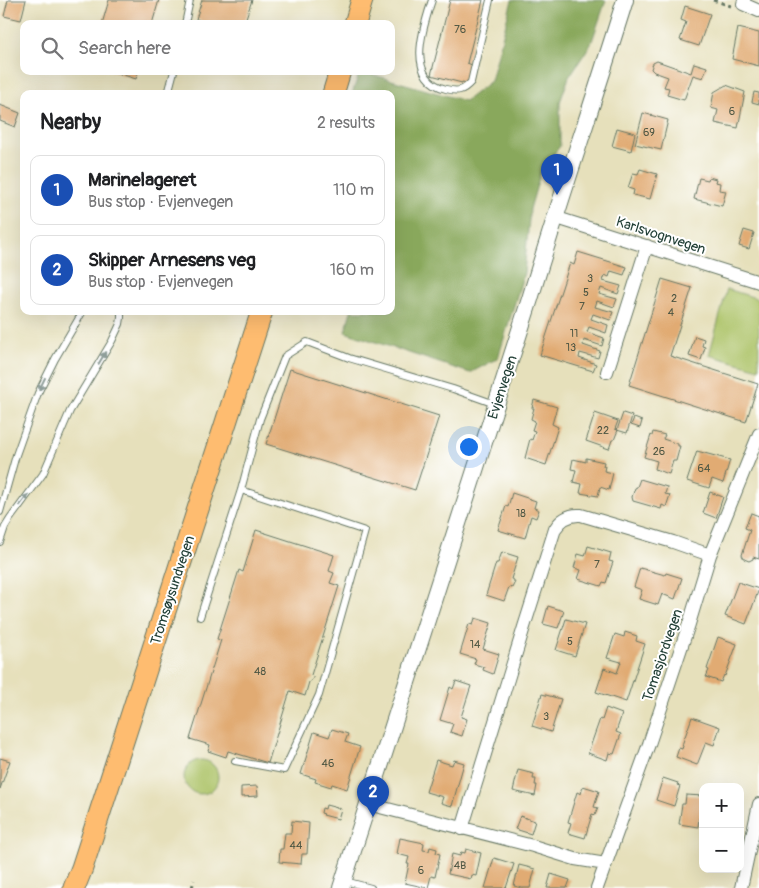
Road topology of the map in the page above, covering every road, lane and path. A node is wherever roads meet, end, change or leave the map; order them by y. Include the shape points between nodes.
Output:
1 (190, 0) edge
2 (362, 0) edge
3 (432, 0) edge
4 (490, 0) edge
5 (625, 0) edge
6 (713, 0) edge
7 (742, 4) edge
8 (759, 11) edge
9 (185, 20) edge
10 (356, 20) edge
11 (173, 75) edge
12 (339, 75) edge
13 (169, 90) edge
14 (334, 90) edge
15 (554, 218) junction
16 (647, 246) junction
17 (759, 282) edge
18 (81, 315) edge
19 (121, 315) edge
20 (261, 315) edge
21 (607, 372) dead end
22 (496, 404) junction
23 (759, 434) edge
24 (241, 490) junction
25 (0, 512) edge
26 (5, 527) junction
27 (0, 542) edge
28 (710, 555) junction
29 (200, 618) dead end
30 (236, 761) dead end
31 (368, 804) junction
32 (759, 804) edge
33 (462, 829) junction
34 (606, 864) junction
35 (194, 880) dead end
36 (78, 881) edge
37 (343, 884) edge
38 (192, 888) edge
39 (371, 888) edge
40 (597, 888) edge
41 (741, 888) edge

1 - 9 lane
2 - 10 highway
3 - 4 lane via 420,48 420,63 429,80 458,91 471,82
5 - 15 street, Evjenvegen
6 - 7 path
7 - 8 street
11 - 13 lane
12 - 14 highway
15 - 16 street, Karlsvognvegen
15 - 22 street, Evjenvegen
16 - 17 street, Karlsvognvegen
16 - 21 street
18 -> 25 lane via 38,393
26 -> 19 lane via 43,474 70,411 112,341
20 - 36 highway, Tromsøysundvegen
22 - 24 lane via 307,342 285,356 260,419
22 - 31 street, Evjenvegen
23 - 28 street, Tomasjordvegen
24 - 29 lane
24 - 30 lane via 365,531 319,695 284,770
25 - 26 lane
26 - 27 lane
28 - 33 street via 581,515 569,516 560,522 555,529
28 - 34 street, Tomasjordvegen
31 - 33 street
31 - 37 street, Evjenvegen
32 - 41 street
33 - 34 street
34 - 40 street, Tomasjordvegen
35 - 38 path
37 - 39 lane

